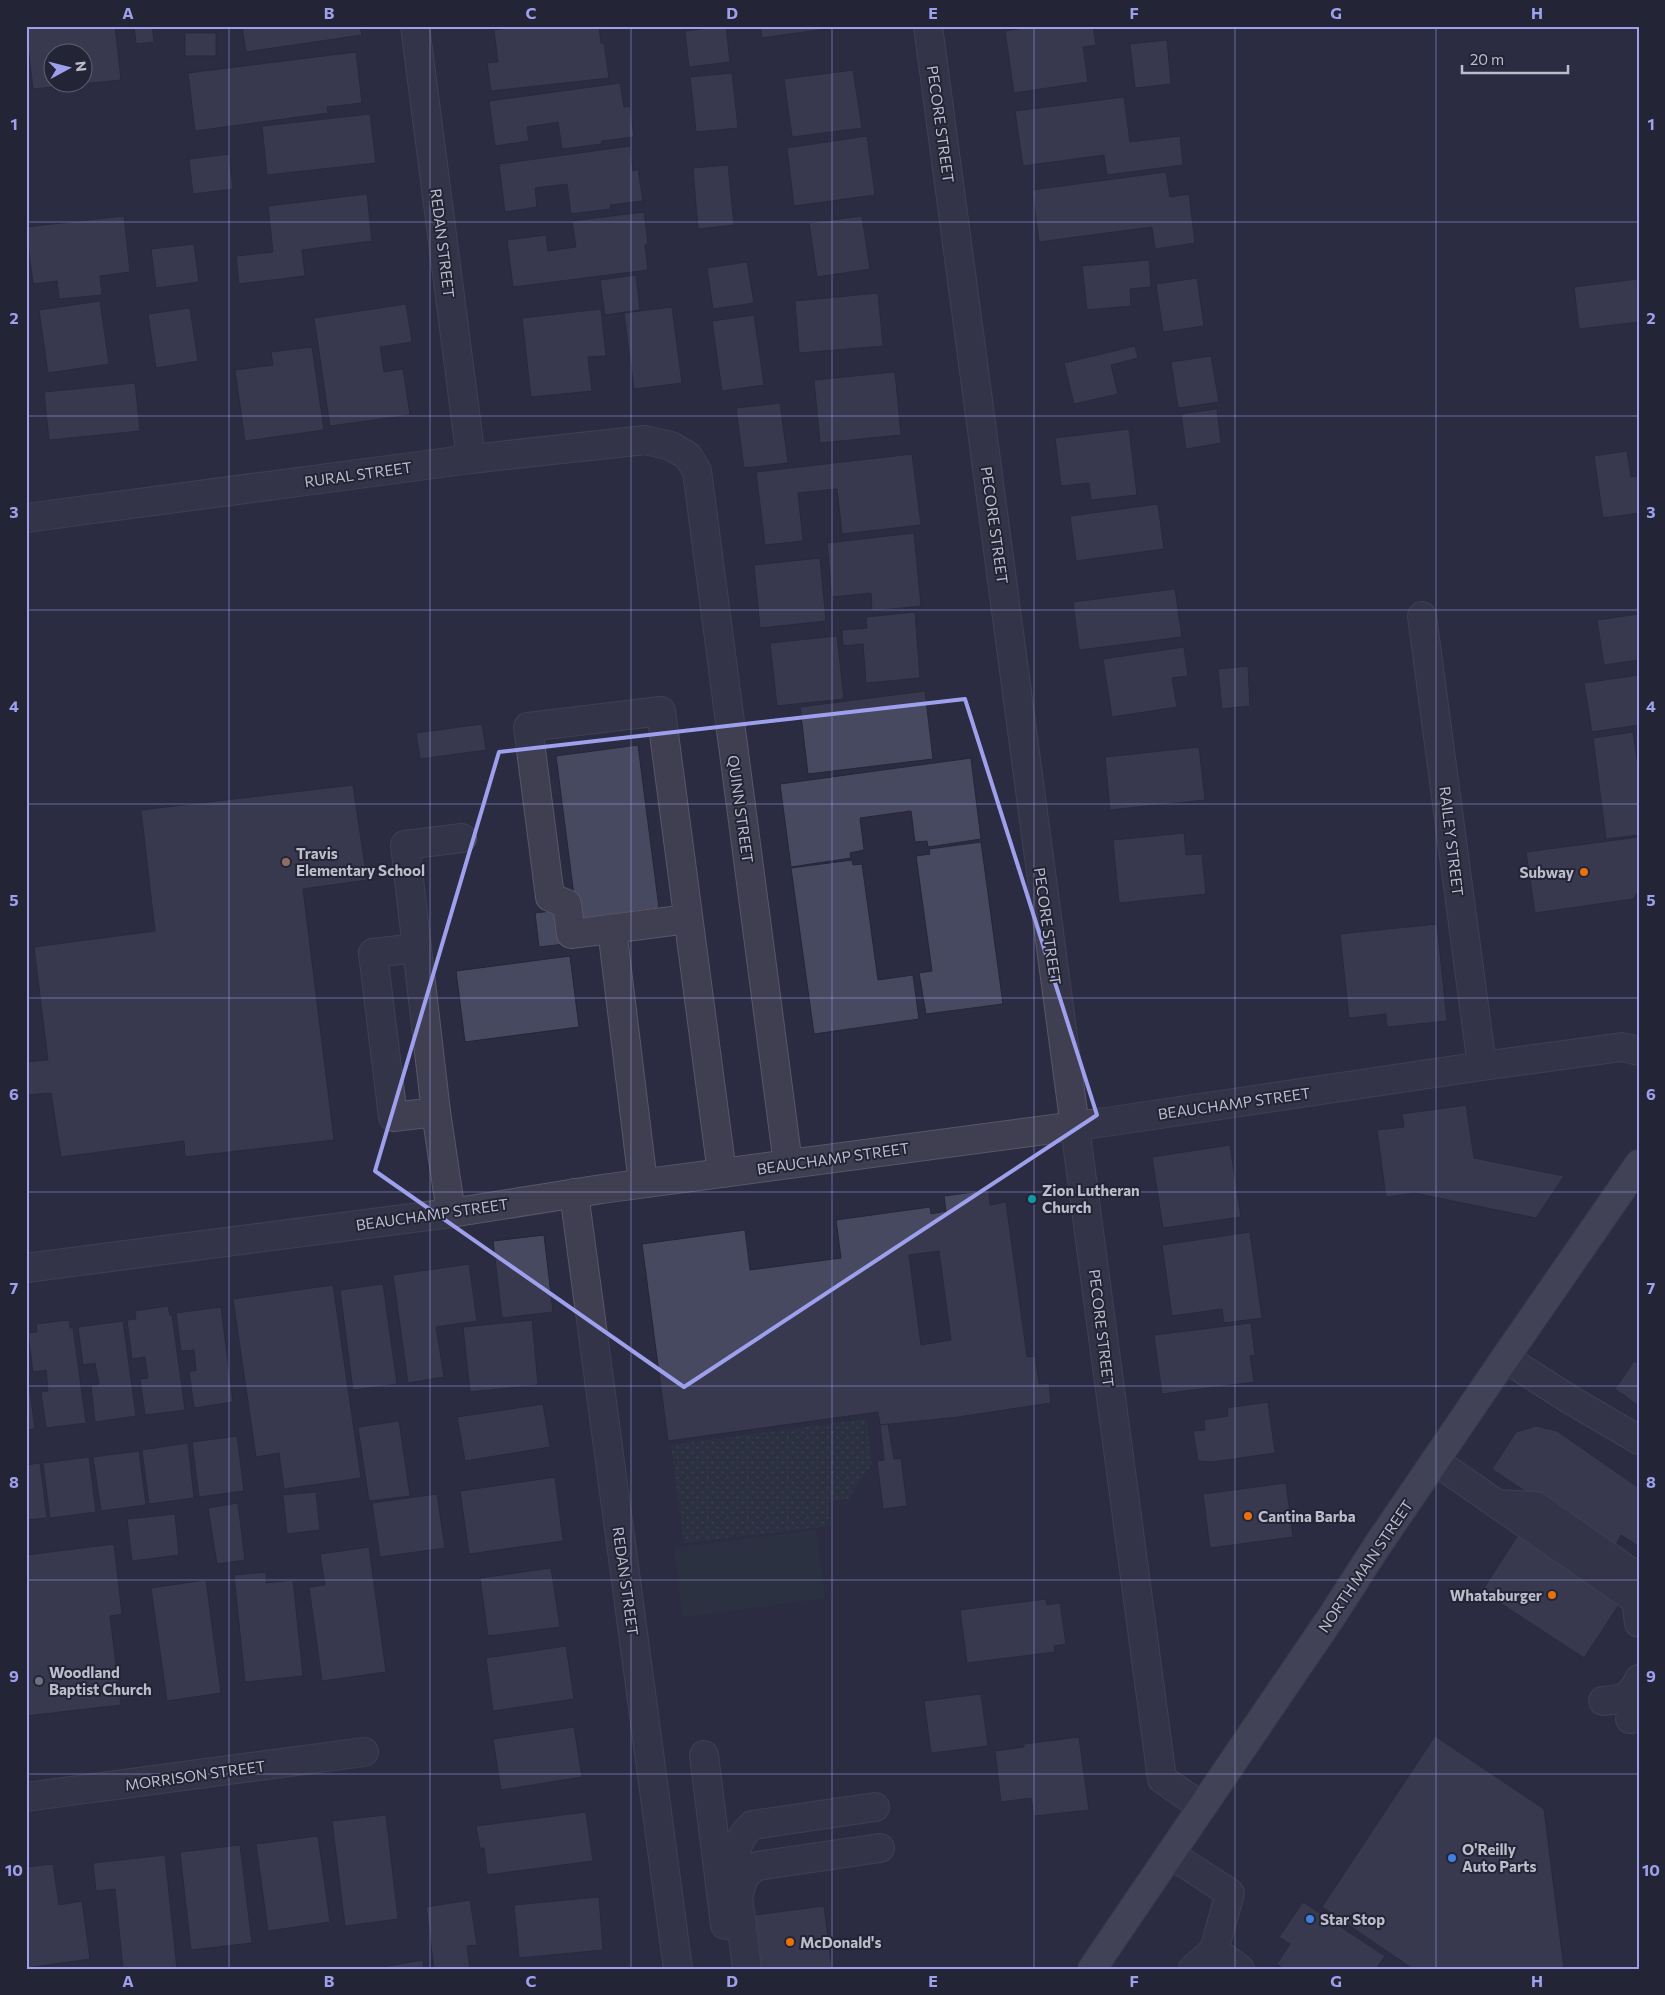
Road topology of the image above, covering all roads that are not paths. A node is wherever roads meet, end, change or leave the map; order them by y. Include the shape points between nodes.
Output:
1 (415, 26) edge
2 (928, 26) edge
3 (688, 456) joint
4 (471, 459) junction
5 (26, 518) edge
6 (1422, 616) dead end
7 (462, 838) dead end
8 (688, 919) junction
9 (612, 929) junction
10 (417, 948) junction
11 (1639, 1051) edge
12 (1482, 1066) junction
13 (436, 1112) junction
14 (1075, 1126) junction
15 (788, 1164) junction
16 (1639, 1164) edge
17 (722, 1173) junction
18 (643, 1184) junction
19 (574, 1193) junction
20 (451, 1213) junction
21 (26, 1268) edge
22 (1505, 1358) junction
23 (1639, 1440) edge
24 (1435, 1461) junction
25 (1497, 1504) junction
26 (1639, 1578) edge
27 (1639, 1623) edge
28 (1639, 1678) edge
29 (1603, 1701) dead end
30 (364, 1752) dead end
31 (704, 1755) dead end
32 (26, 1798) edge
33 (1201, 1806) junction
34 (875, 1808) dead end
35 (880, 1848) dead end
36 (1170, 1854) junction
37 (738, 1896) junction
38 (1214, 1950) junction
39 (678, 1969) edge
40 (731, 1969) edge
41 (747, 1969) edge
42 (1092, 1969) edge
43 (1193, 1969) edge
44 (1240, 1969) edge

1 - 4 street, REDAN STREET
2 - 14 street, PECORE STREET
3 - 4 street, RURAL STREET via 671,446 645,440
3 - 15 street, QUINN STREET via 696,471
4 - 5 street, RURAL STREET
6 - 12 street, RAILEY STREET
7 - 10 street via 405,845
8 - 9 street
8 - 9 street via 661,711 528,727 550,897 567,904 571,934
8 - 17 street
9 - 18 street
10 - 13 street
10 - 13 street via 373,953 393,1117
11 - 12 street, BEAUCHAMP STREET via 1622,1047
12 - 14 street, BEAUCHAMP STREET
13 - 20 street
14 - 15 street, BEAUCHAMP STREET
14 - 33 street, PECORE STREET via 1162,1779
15 - 17 street, BEAUCHAMP STREET
16 - 22 main road, NORTH MAIN STREET
17 - 18 street, BEAUCHAMP STREET
18 - 19 street, BEAUCHAMP STREET
19 - 20 street, BEAUCHAMP STREET
19 - 39 street, REDAN STREET
20 - 21 street, BEAUCHAMP STREET
22 - 23 street
22 - 24 main road, NORTH MAIN STREET
24 - 25 street
24 - 33 main road, NORTH MAIN STREET
25 - 26 street via 1536,1506
25 - 27 street via 1636,1600
28 - 29 street via 1634,1691 1623,1699
30 - 32 street, MORRISON STREET
31 - 40 street
33 - 36 main road, NORTH MAIN STREET
34 - 37 street via 752,1825 743,1834 734,1861
35 - 37 street via 756,1866 745,1874
36 - 38 street via 1230,1893
36 - 42 main road, NORTH MAIN STREET
37 - 41 street
38 - 43 street
38 - 44 street

